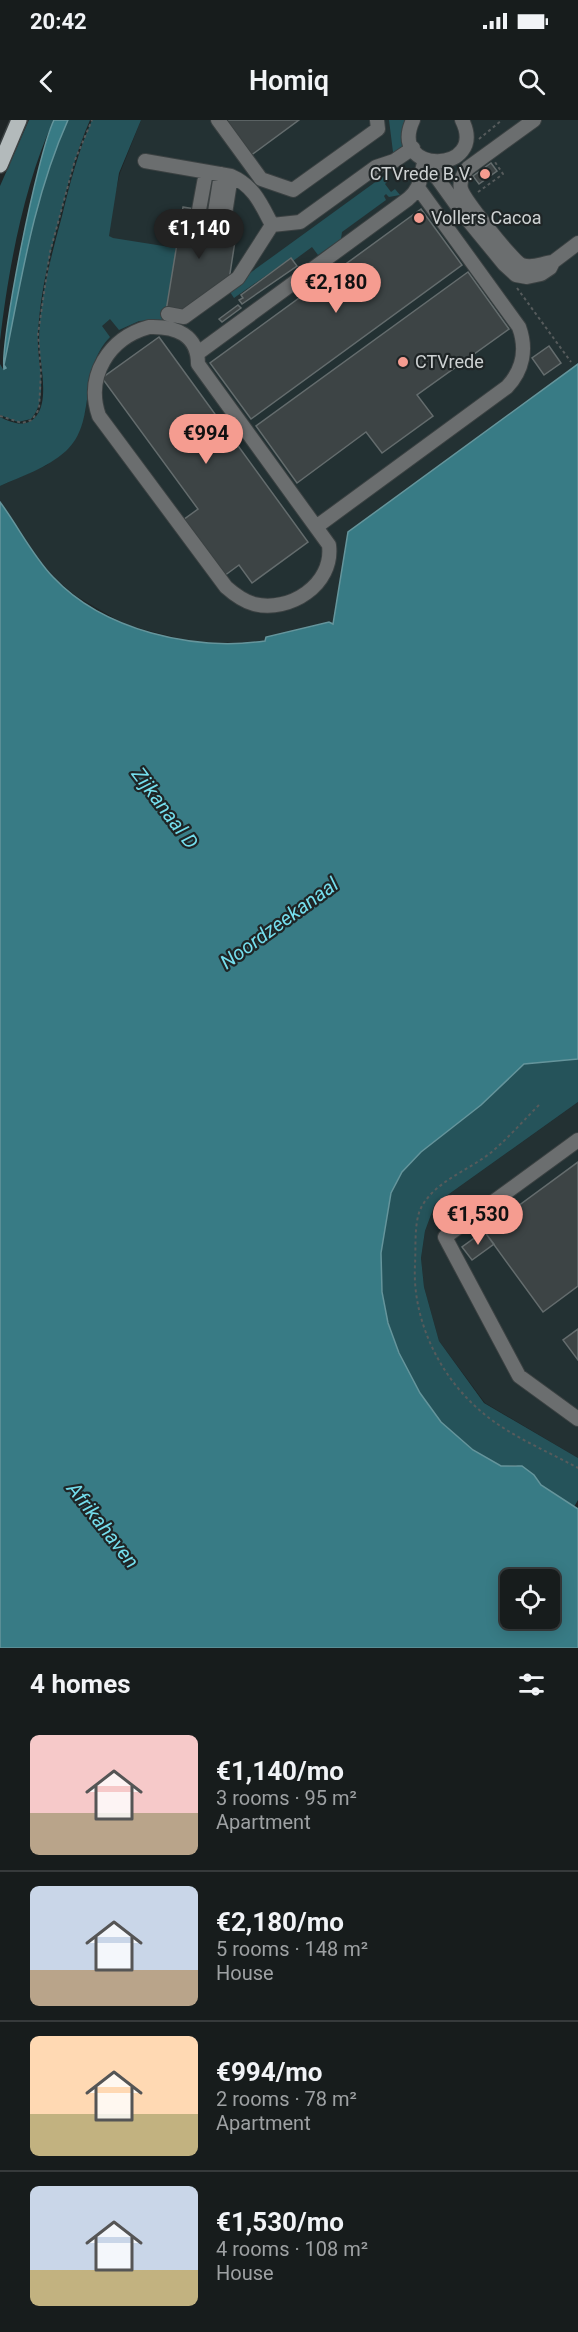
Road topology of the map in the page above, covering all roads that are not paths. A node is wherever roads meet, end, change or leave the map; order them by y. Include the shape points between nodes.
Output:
1 (19, 120) edge
2 (218, 120) edge
3 (377, 120) edge
4 (413, 120) edge
5 (534, 120) edge
6 (468, 122) edge
7 (413, 148) junction
8 (146, 161) dead end
9 (429, 161) junction
10 (0, 165) edge
11 (222, 175) junction
12 (419, 189) junction
13 (207, 211) dead end
14 (272, 225) junction
15 (226, 239) dead end
16 (578, 243) edge
17 (553, 262) junction
18 (168, 314) dead end
19 (198, 353) junction
20 (316, 527) junction
21 (578, 1140) edge
22 (578, 1419) edge

1 - 10 main road
2 - 3 street via 261,179 293,190 378,129
4 - 7 street via 409,134
5 - 17 street via 464,172 461,183 465,197 517,263 533,267
6 - 9 street via 460,152 448,161
7 - 9 street
7 - 14 street via 394,161 382,163 300,222
8 - 11 street
9 - 12 street via 420,173
9 - 17 street via 439,181 513,273 536,276
11 - 13 street
11 - 14 street via 248,184
11 - 15 street
12 - 19 street
12 - 20 street via 519,327 523,341 521,364 507,387
14 - 18 street via 238,278 184,317
16 - 17 street
19 - 20 street via 198,364
19 - 20 street via 188,336 167,327 141,329 122,340 107,354 97,372 94,391 99,416 214,575 246,601 261,606 278,604 316,587 328,568 330,553
21 - 22 street via 445,1237 519,1376

